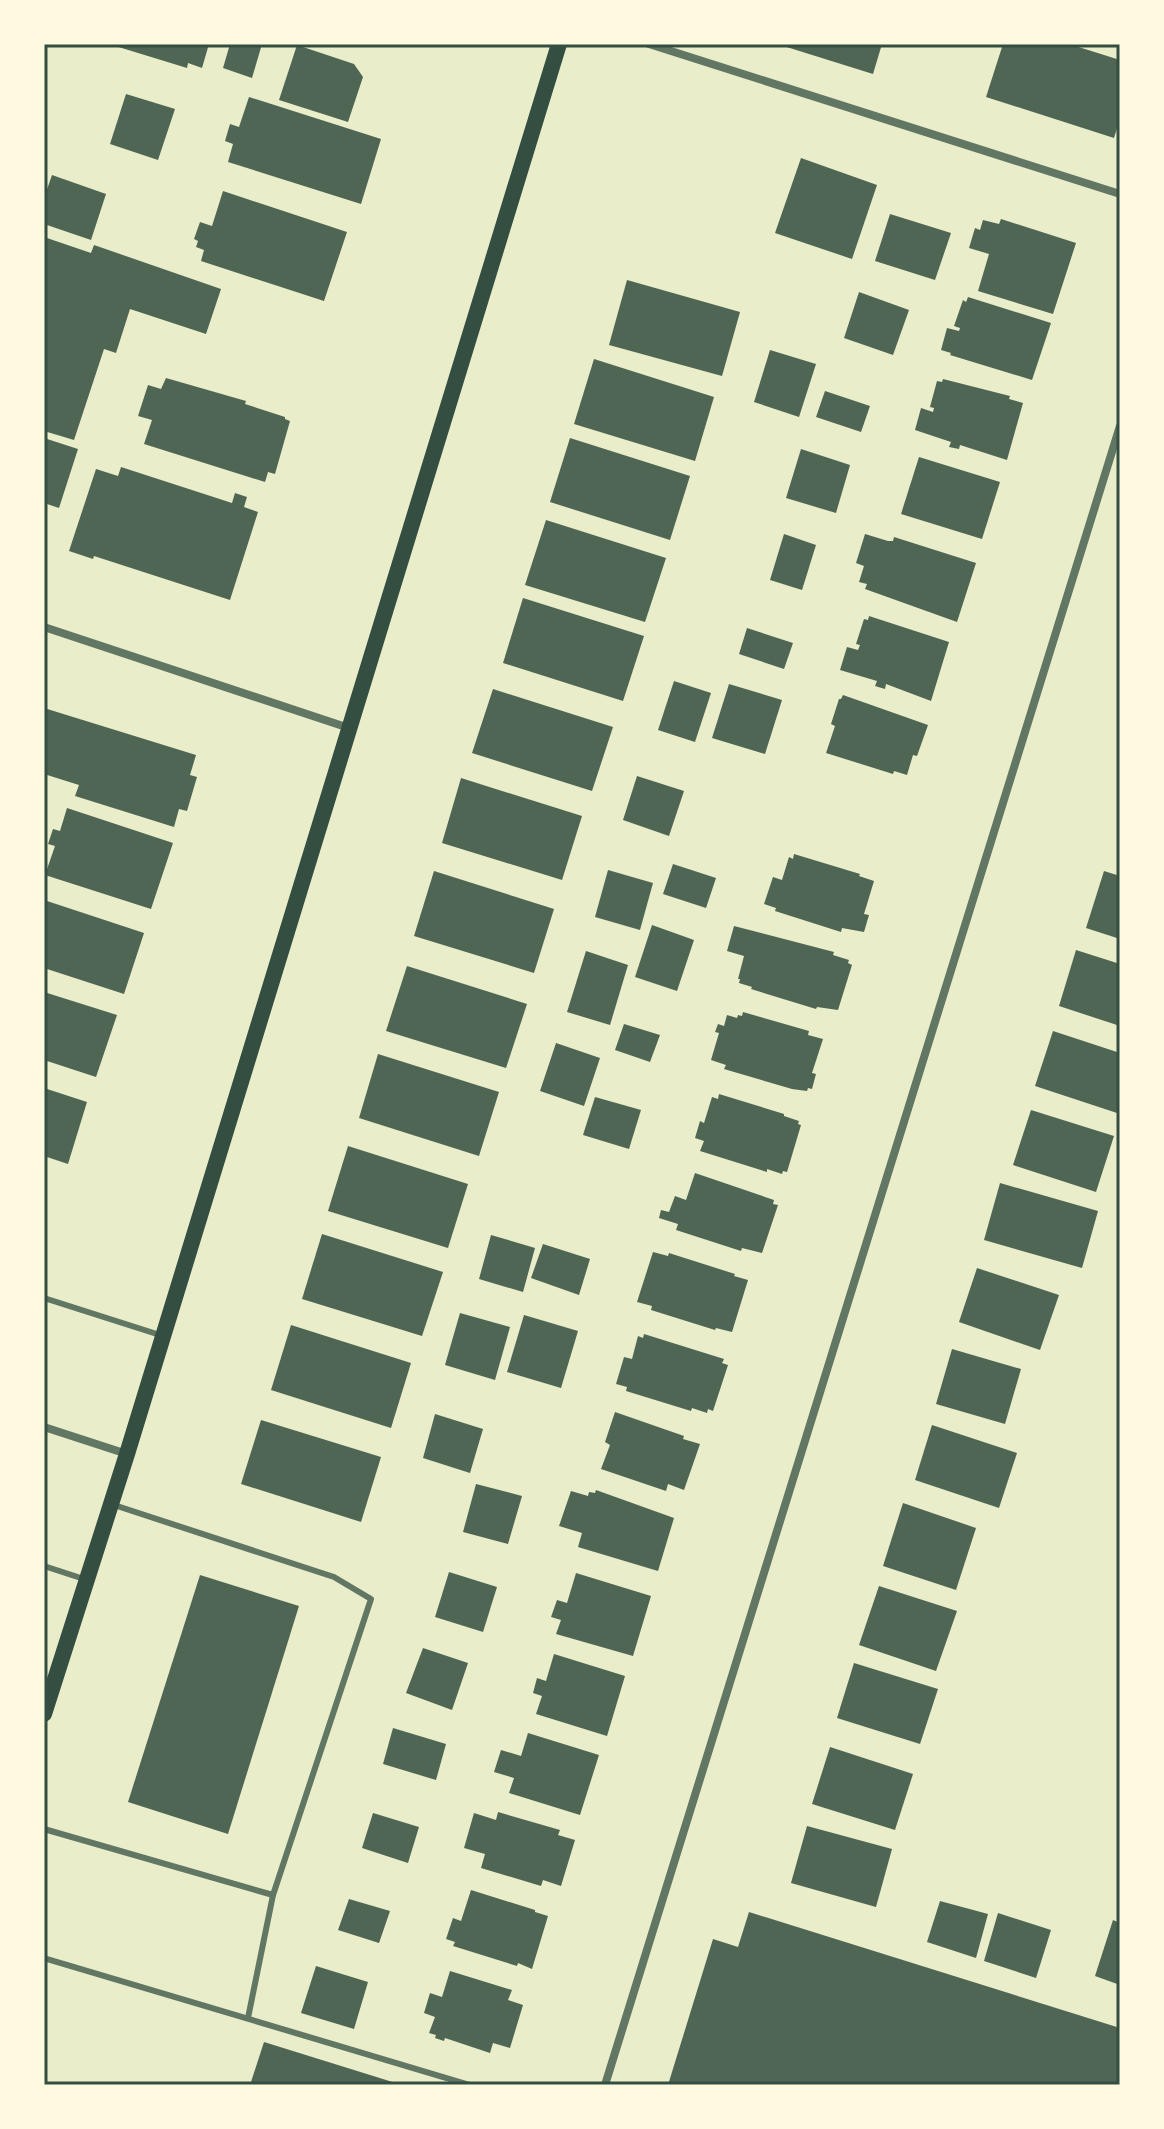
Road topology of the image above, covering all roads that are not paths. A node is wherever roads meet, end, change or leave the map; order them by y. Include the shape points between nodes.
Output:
1 (559, 44) edge
2 (649, 44) edge
3 (1120, 194) edge
4 (1120, 426) edge
5 (44, 627) edge
6 (349, 728) junction
7 (44, 1298) edge
8 (163, 1336) junction
9 (44, 1427) edge
10 (127, 1454) junction
11 (111, 1504) junction
12 (44, 1566) edge
13 (87, 1580) junction
14 (45, 1708) edge
15 (44, 1829) edge
16 (273, 1895) junction
17 (44, 1958) edge
18 (248, 2018) junction
19 (470, 2085) edge
20 (605, 2085) edge

1 - 6 main road
2 - 3 street
4 - 20 street
5 - 6 street
6 - 8 main road
7 - 8 lane
8 - 10 main road
9 - 10 street
10 - 11 main road
11 - 13 main road
11 - 16 lane via 334,1577 371,1599
12 - 13 lane
13 - 14 main road
15 - 16 lane
16 - 18 lane
17 - 18 lane
18 - 19 lane

